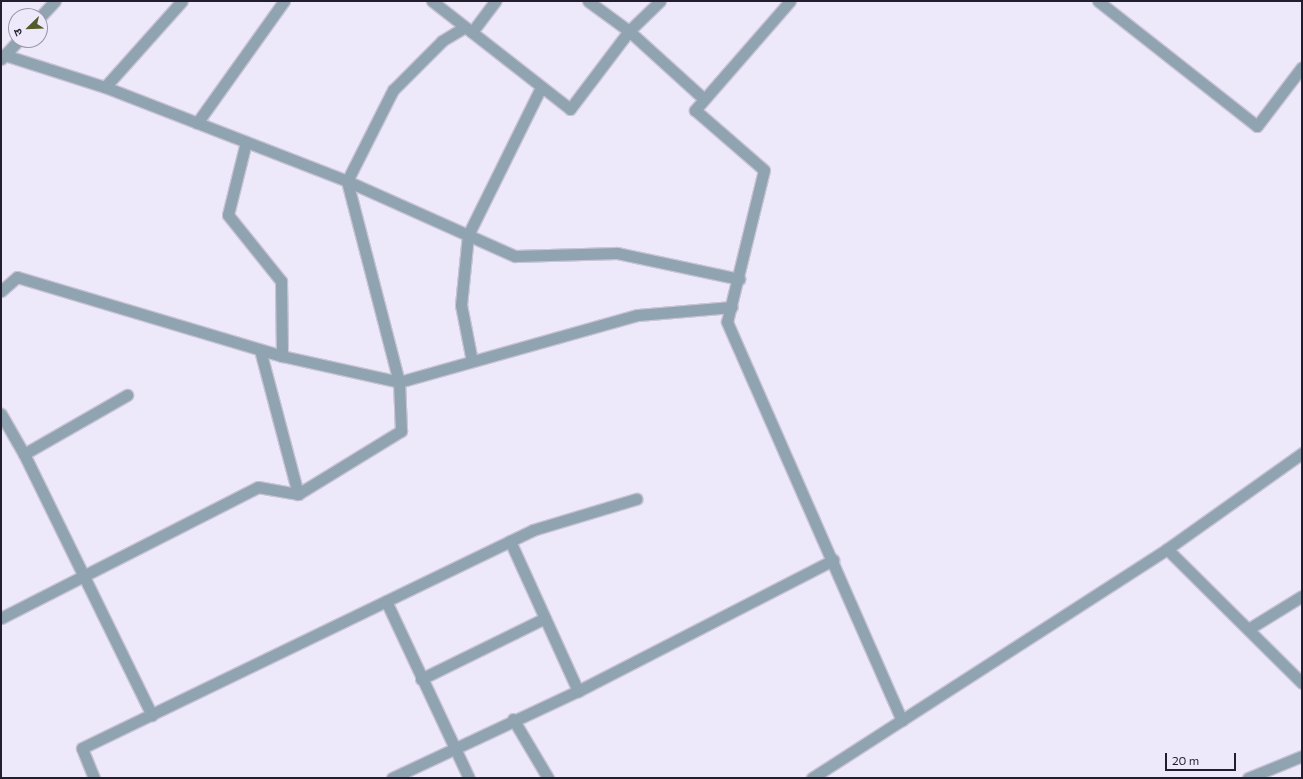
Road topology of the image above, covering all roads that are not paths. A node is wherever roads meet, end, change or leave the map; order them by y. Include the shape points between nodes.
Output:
1 (55, 1) edge
2 (182, 1) edge
3 (284, 1) edge
4 (432, 1) edge
5 (495, 1) edge
6 (588, 1) edge
7 (660, 1) edge
8 (790, 1) edge
9 (1098, 1) edge
10 (48, 8) edge
11 (468, 29) junction
12 (629, 31) junction
13 (11, 48) edge
14 (3, 57) edge
15 (1302, 67) edge
16 (106, 87) junction
17 (541, 87) junction
18 (704, 99) junction
19 (197, 123) junction
20 (246, 142) junction
21 (347, 181) junction
22 (468, 235) junction
23 (739, 279) junction
24 (1, 291) edge
25 (732, 307) junction
26 (260, 350) junction
27 (282, 356) junction
28 (472, 361) junction
29 (399, 382) junction
30 (127, 396) dead end
31 (1, 414) edge
32 (1302, 453) edge
33 (24, 454) junction
34 (298, 494) junction
35 (636, 499) dead end
36 (510, 541) junction
37 (1167, 549) junction
38 (833, 560) junction
39 (84, 576) junction
40 (1302, 596) edge
41 (386, 602) junction
42 (1, 618) edge
43 (545, 618) junction
44 (1250, 628) junction
45 (421, 679) junction
46 (1302, 683) edge
47 (578, 692) junction
48 (152, 715) junction
49 (513, 719) junction
50 (902, 720) junction
51 (455, 751) junction
52 (1302, 756) edge
53 (94, 778) edge
54 (392, 778) edge
55 (469, 778) edge
56 (548, 778) edge
57 (812, 778) edge
58 (1248, 778) edge

1 - 10 street
2 - 16 street
3 - 19 street
4 - 11 street
5 - 11 street
6 - 12 street
7 - 12 street
8 - 18 street
9 - 15 street via 1257,126
11 - 17 street
11 - 21 street via 442,41 393,90
12 - 17 street via 570,109
12 - 18 street
13 - 14 street
14 - 16 street
16 - 19 street
17 - 22 street
18 - 23 street via 695,110 764,170
19 - 20 street
20 - 21 street
20 - 27 street via 228,215 281,281
21 - 22 street
21 - 29 street
22 - 23 street via 515,256 617,253
22 - 28 street via 461,305
23 - 25 street
24 - 26 street via 17,277
25 - 28 street via 638,315
25 - 38 street via 727,322
26 - 27 street
26 - 34 street
27 - 29 street
28 - 29 street
29 - 34 street via 401,431
30 - 33 street
31 - 33 street
32 - 37 street
33 - 39 street
34 - 39 street via 258,487
35 - 36 street via 533,530
36 - 41 street
36 - 43 street
37 - 44 street
37 - 50 street
38 - 47 street
38 - 50 street
39 - 42 street
39 - 48 street
40 - 44 street
41 - 45 street
41 - 48 street
43 - 45 street
43 - 47 street
44 - 46 street
45 - 51 street
47 - 49 street
48 - 53 street via 82,748
49 - 51 street
49 - 56 street
50 - 57 street
51 - 54 street
51 - 55 street
52 - 58 street

